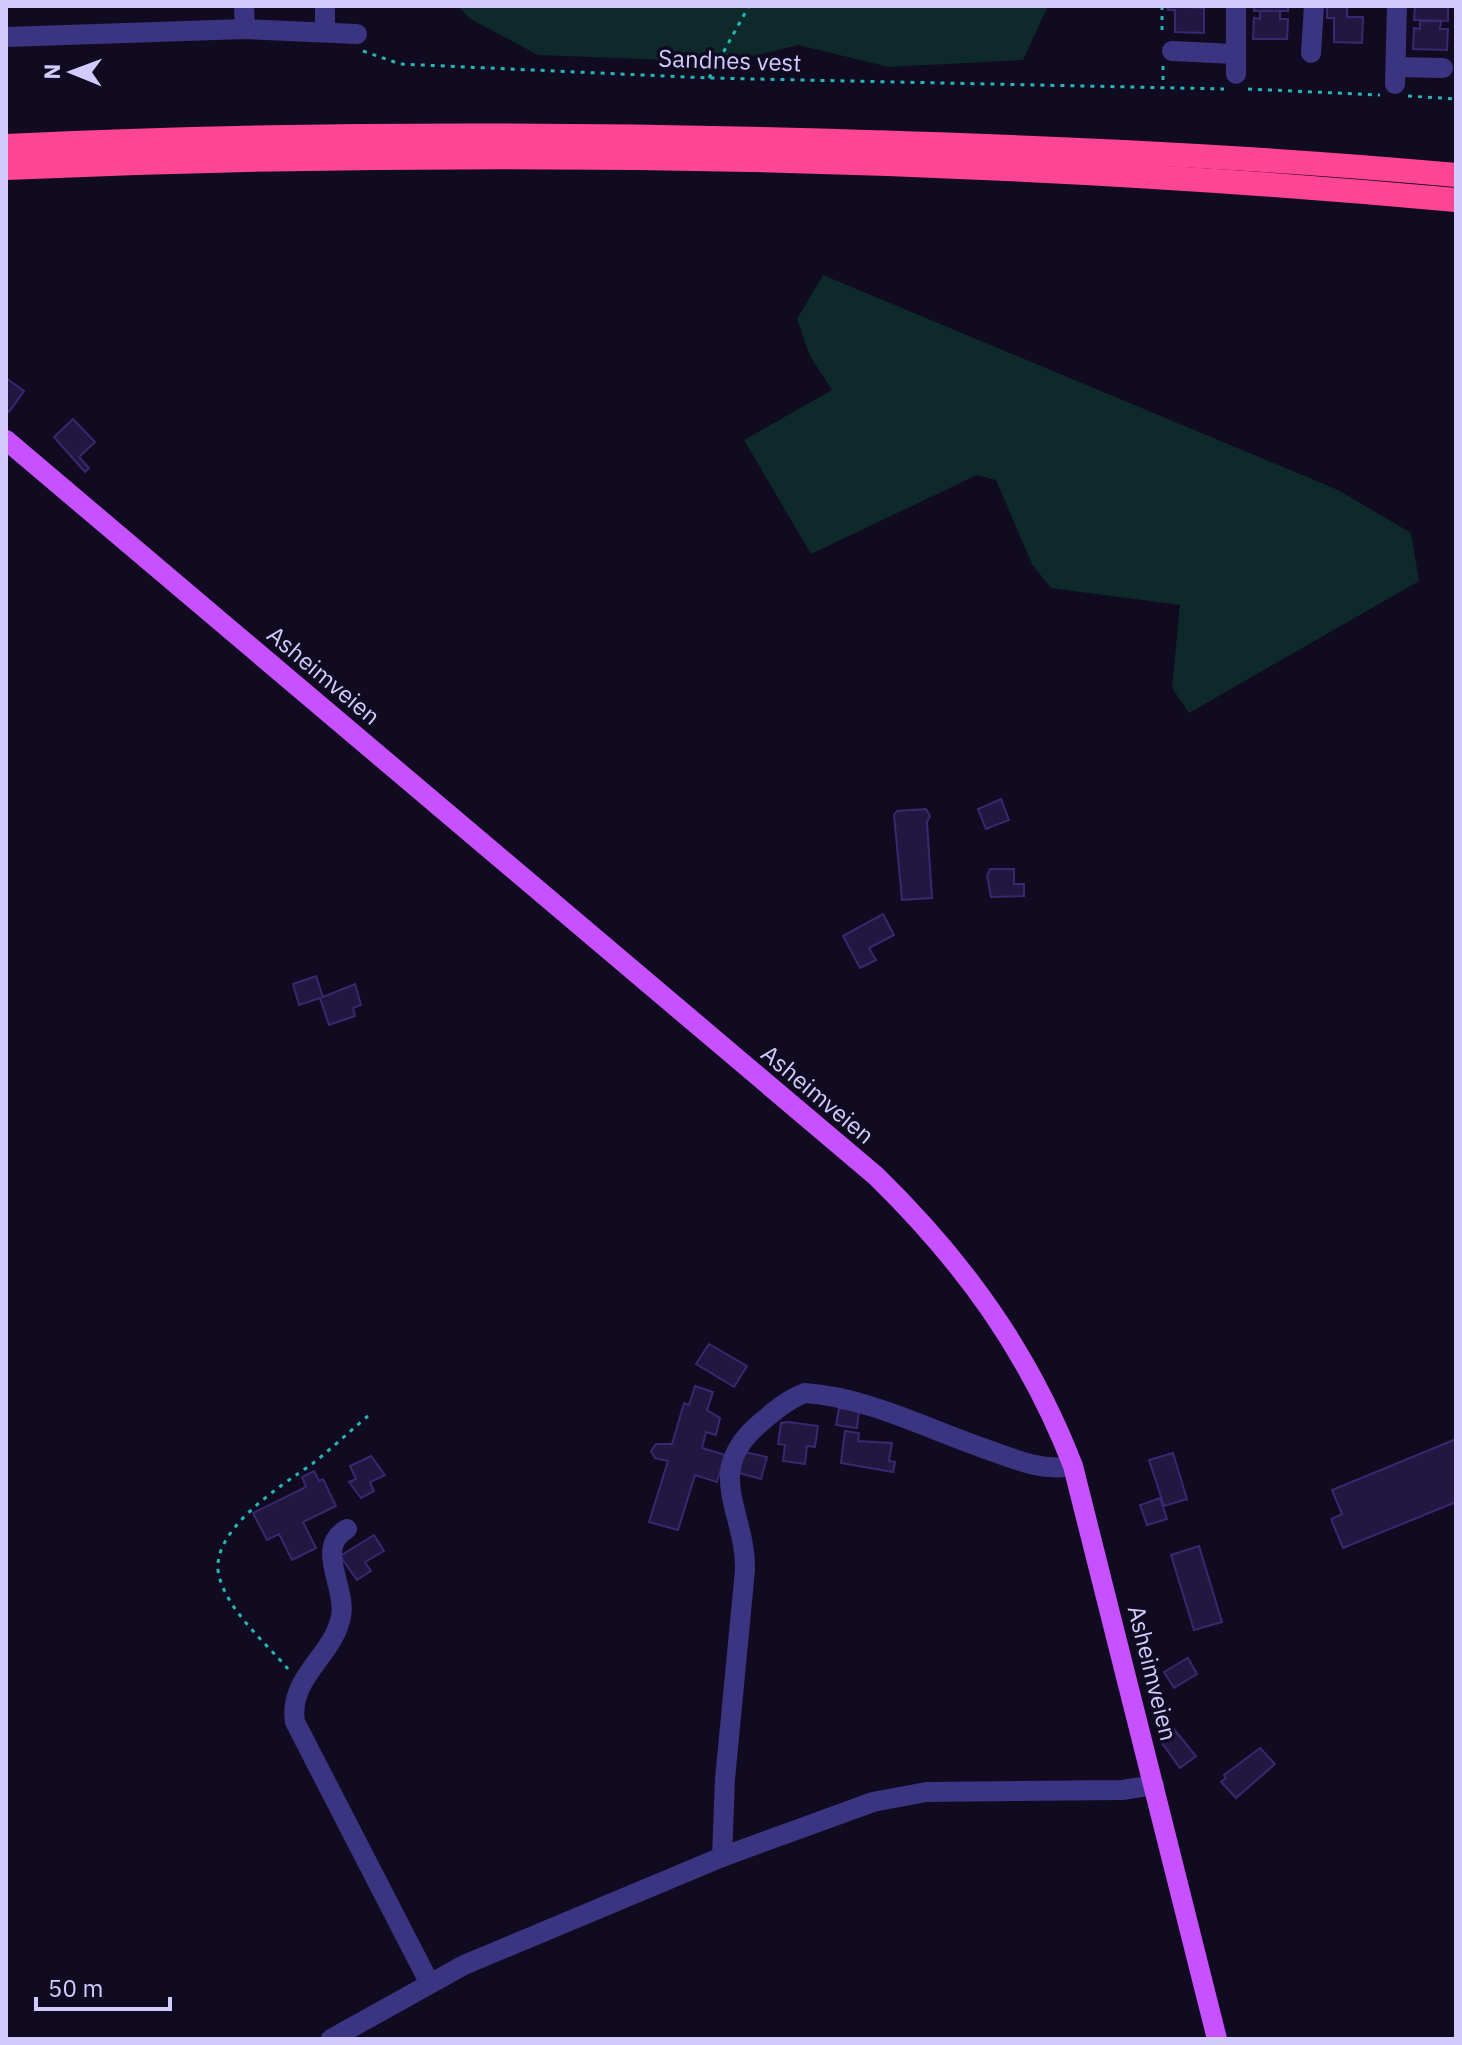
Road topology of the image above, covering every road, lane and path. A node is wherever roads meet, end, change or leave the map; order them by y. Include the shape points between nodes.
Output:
1 (244, 6) edge
2 (325, 6) edge
3 (749, 6) edge
4 (1236, 6) edge
5 (1314, 6) edge
6 (1397, 6) edge
7 (245, 29) junction
8 (325, 30) junction
9 (6, 37) edge
10 (354, 41) joint
11 (1172, 51) dead end
12 (1311, 53) dead end
13 (1443, 68) dead end
14 (709, 78) junction
15 (1456, 99) edge
16 (6, 146) edge
17 (6, 168) edge
18 (1456, 175) edge
19 (1456, 200) edge
20 (6, 440) edge
21 (368, 1416) dead end
22 (1073, 1466) junction
23 (347, 1529) dead end
24 (300, 1685) junction
25 (1154, 1785) junction
26 (722, 1857) junction
27 (429, 1982) junction
28 (331, 2039) edge
29 (1217, 2039) edge

1 - 7 street
2 - 8 street
3 - 14 path
4 - 11 street via 1235,64
5 - 12 street
6 - 13 street via 1396,75
7 - 8 street
7 - 9 street
8 - 10 street
10 - 14 path, Sandnes vest via 400,64
14 - 15 path, Sandnes vest via 1163,86
16 - 18 highway via 379,135 682,137 1002,145
17 - 19 highway via 404,157 859,164 1128,175
20 - 22 main road, Asheimveien via 895,1195 985,1298 1054,1416
21 - 24 path via 309,1466 276,1486 227,1538 217,1560 234,1606
22 - 25 main road, Asheimveien
22 - 26 street via 1056,1469 1025,1463 864,1406 805,1393 764,1420 735,1448 727,1479 744,1541 745,1570
23 - 24 street via 333,1544 340,1622
24 - 27 street via 293,1701 295,1722
25 - 26 street via 908,1793
25 - 29 main road, Asheimveien
26 - 27 street
27 - 28 street

